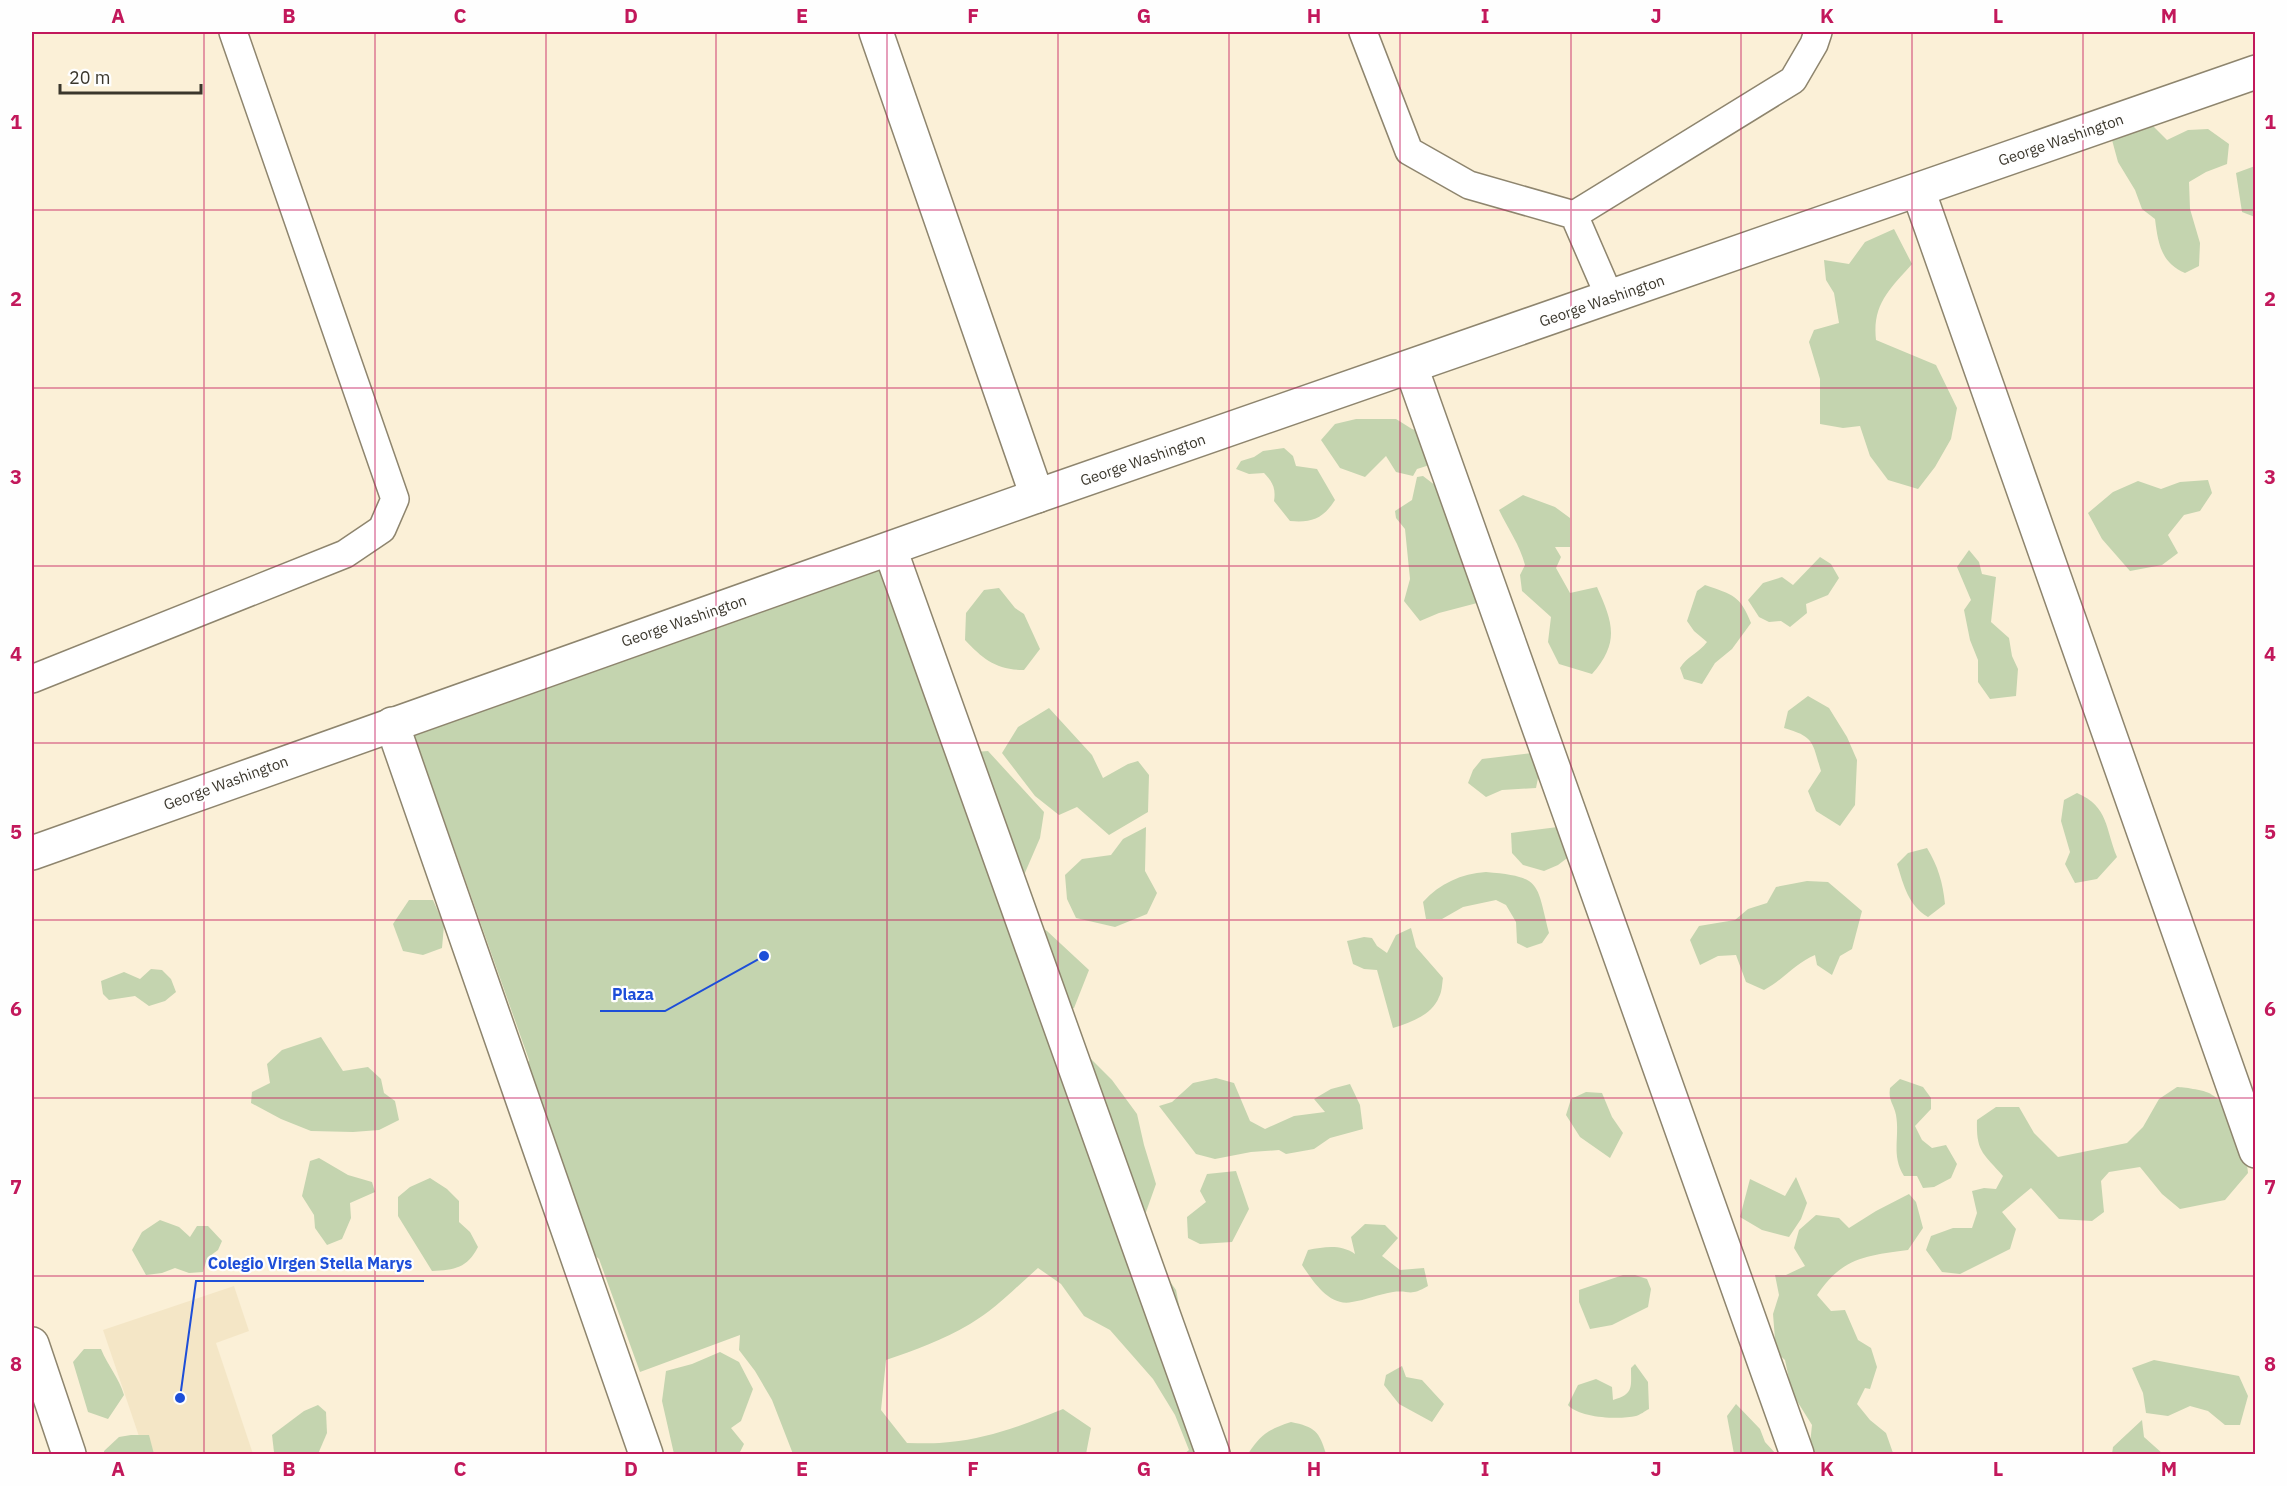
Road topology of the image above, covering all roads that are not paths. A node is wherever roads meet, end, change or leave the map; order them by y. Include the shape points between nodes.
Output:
1 (233, 32) edge
2 (876, 32) edge
3 (1364, 32) edge
4 (1818, 32) edge
5 (2256, 72) edge
6 (1918, 190) junction
7 (1574, 215) junction
8 (1610, 298) junction
9 (1411, 367) junction
10 (1037, 496) junction
11 (890, 549) junction
12 (32, 679) edge
13 (392, 724) junction
14 (32, 853) edge
15 (2256, 1151) edge
16 (32, 1344) edge
17 (69, 1455) edge
18 (646, 1455) edge
19 (1213, 1455) edge
20 (1797, 1455) edge

1 - 12 lane via 396,499 382,529 345,554
2 - 10 street
3 - 7 lane via 1409,151 1469,185
4 - 7 lane via 1793,80
5 - 6 street, George Washington
6 - 8 street, George Washington
6 - 15 street
7 - 8 lane
8 - 9 street, George Washington
9 - 10 street, George Washington
9 - 20 street
10 - 11 street, George Washington
11 - 13 street, George Washington
11 - 19 street
13 - 14 street, George Washington
13 - 18 street
16 - 17 street

